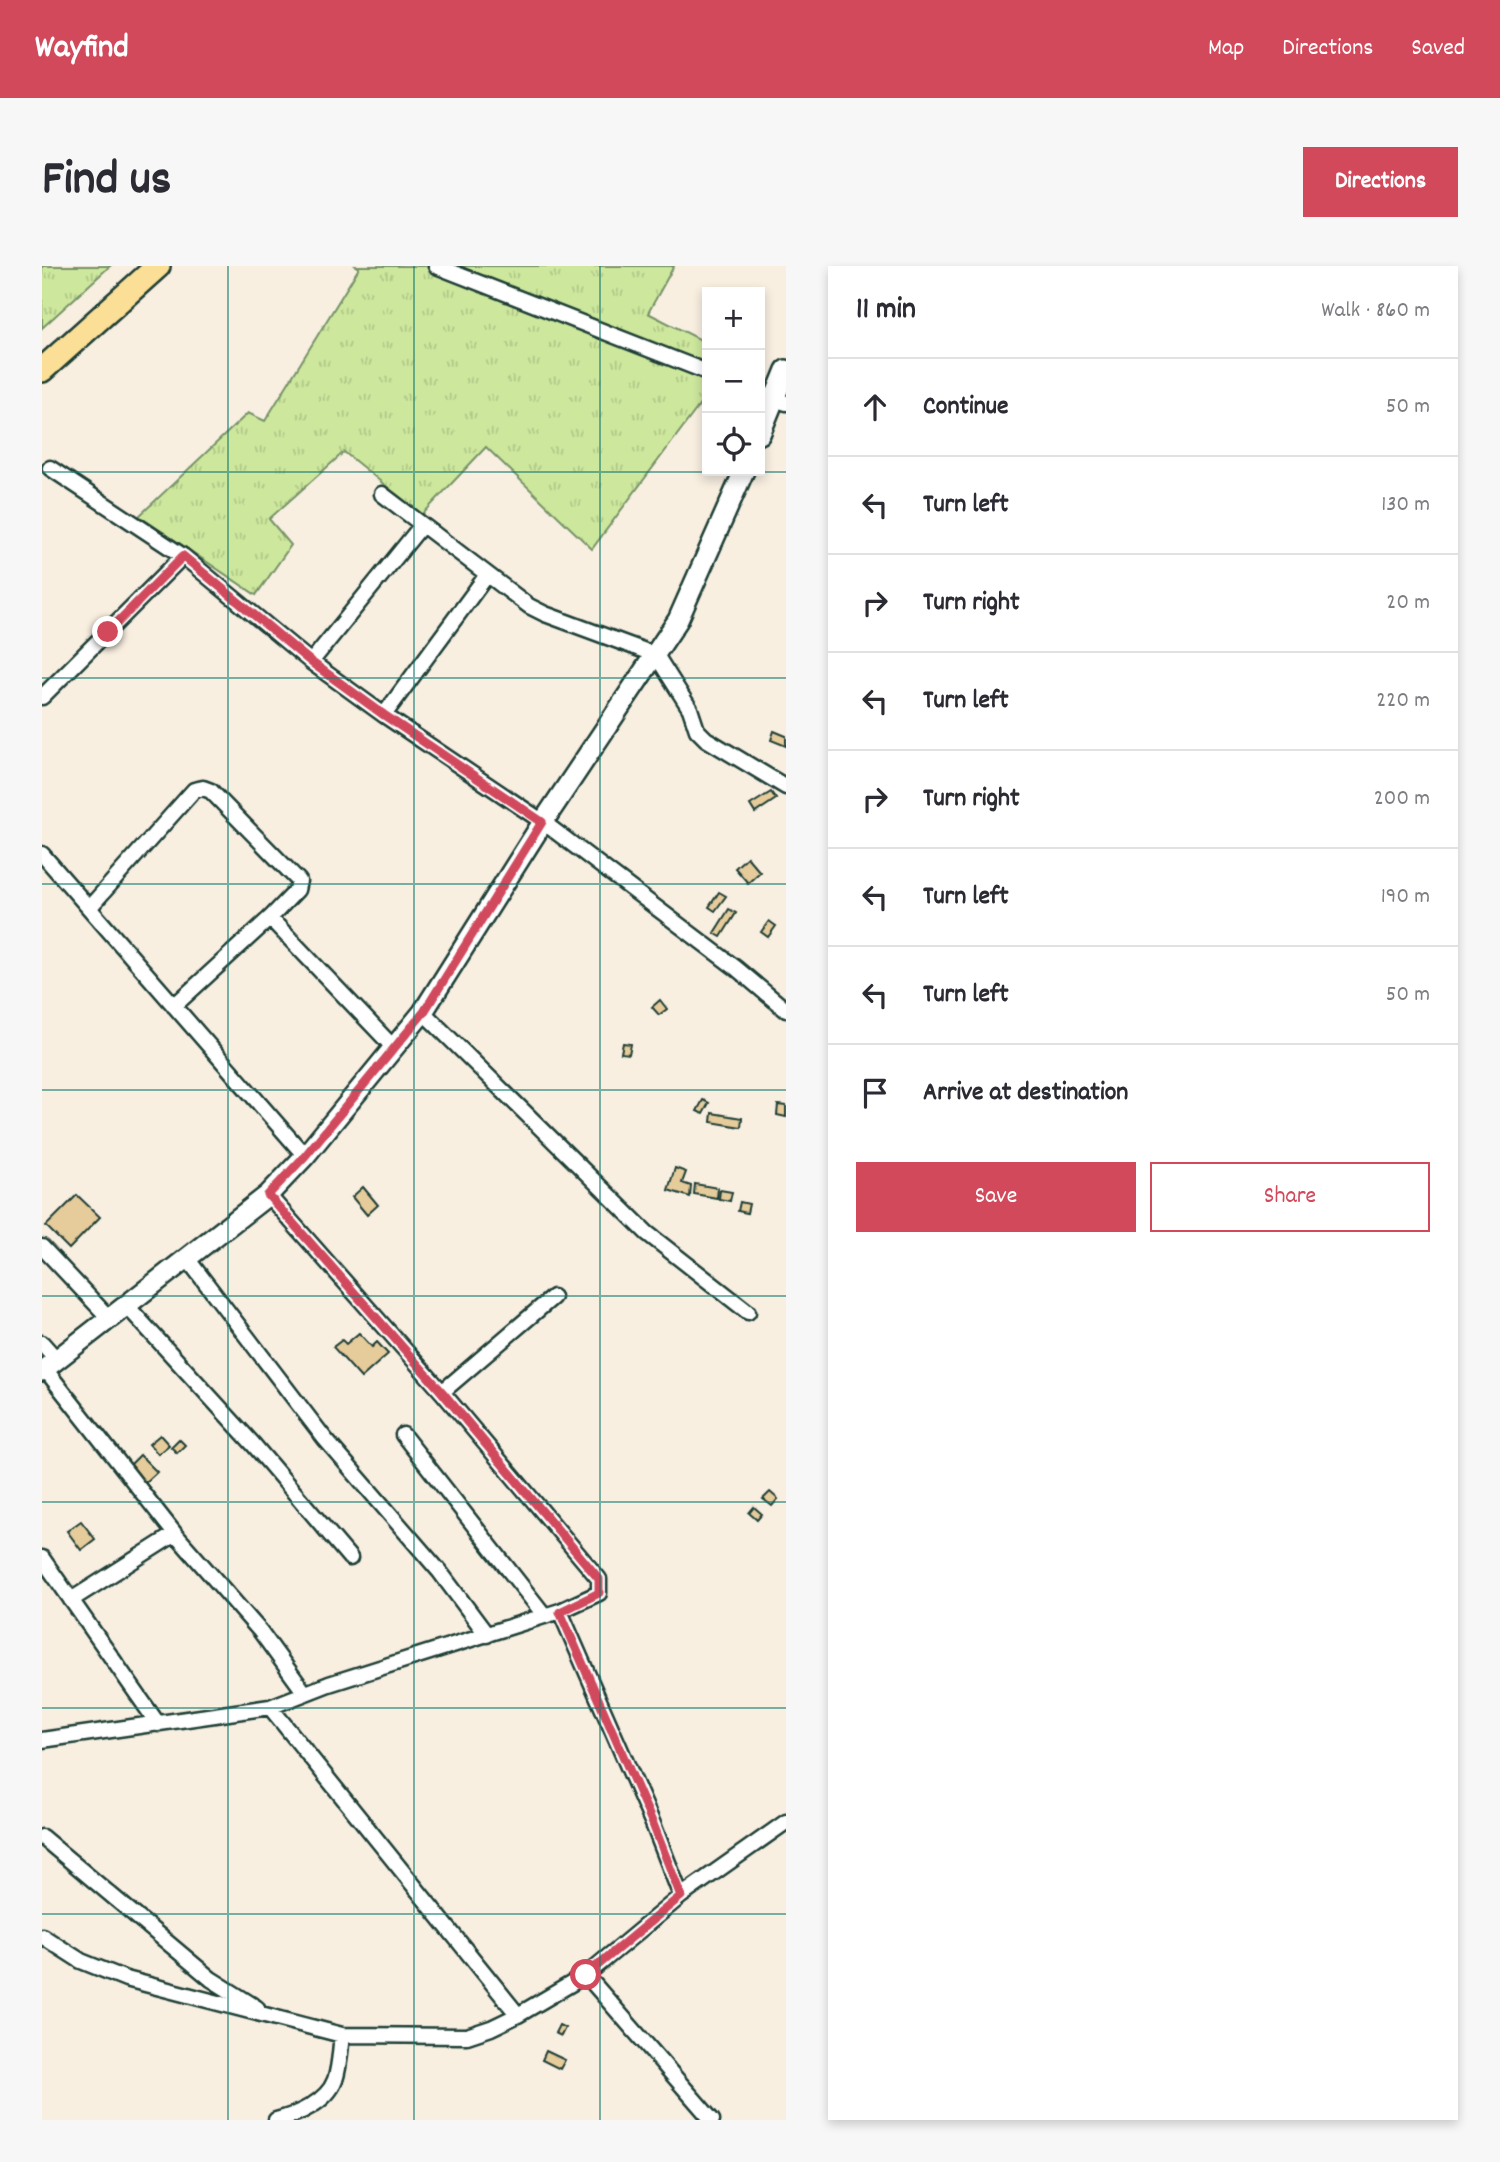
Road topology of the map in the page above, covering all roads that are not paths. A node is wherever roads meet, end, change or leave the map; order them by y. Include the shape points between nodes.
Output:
1 (158, 266) edge
2 (436, 266) edge
3 (42, 370) edge
4 (702, 370) edge
5 (786, 370) edge
6 (774, 398) edge
7 (765, 421) edge
8 (50, 468) dead end
9 (742, 476) edge
10 (382, 494) dead end
11 (422, 525) junction
12 (183, 556) junction
13 (487, 575) junction
14 (656, 655) junction
15 (311, 662) junction
16 (42, 697) edge
17 (384, 715) junction
18 (786, 787) edge
19 (542, 822) junction
20 (42, 855) edge
21 (89, 908) junction
22 (270, 918) junction
23 (174, 1006) junction
24 (786, 1010) edge
25 (424, 1012) junction
26 (394, 1048) junction
27 (305, 1156) junction
28 (268, 1195) junction
29 (42, 1247) edge
30 (186, 1257) junction
31 (553, 1297) dead end
32 (126, 1305) junction
33 (748, 1312) dead end
34 (109, 1318) junction
35 (42, 1343) edge
36 (48, 1366) edge
37 (442, 1392) junction
38 (403, 1435) dead end
39 (175, 1534) junction
40 (42, 1558) edge
41 (350, 1558) dead end
42 (71, 1600) junction
43 (553, 1614) junction
44 (487, 1635) junction
45 (305, 1693) junction
46 (270, 1707) junction
47 (159, 1724) junction
48 (42, 1740) edge
49 (786, 1822) edge
50 (42, 1837) edge
51 (681, 1896) junction
52 (42, 1936) edge
53 (586, 1975) junction
54 (517, 2015) junction
55 (270, 2016) junction
56 (342, 2035) junction
57 (276, 2120) edge
58 (712, 2120) edge

1 - 3 main road
2 - 4 street
5 - 6 street
6 - 7 street
8 - 12 street
9 - 14 street via 678,620
10 - 11 street
11 - 13 street
11 - 15 street
12 - 15 street
12 - 16 street
13 - 14 street via 528,606
13 - 17 street
14 - 18 street via 690,709 697,730
14 - 19 street
15 - 17 street
17 - 19 street
19 - 24 street
19 - 25 street
20 - 21 street
21 - 22 street via 194,790 203,788 299,881 297,890
21 - 23 street
22 - 23 street
22 - 26 street
23 - 27 street
25 - 26 street
25 - 33 street via 647,1233
26 - 27 street
27 - 28 street
28 - 30 street
28 - 37 street
29 - 34 street
30 - 32 street
30 - 44 street via 325,1439 440,1572
31 - 37 street
32 - 34 street
32 - 41 street
34 - 36 street
35 - 36 street
36 - 39 street
37 - 43 street via 599,1579 599,1593
38 - 43 street
39 - 42 street
39 - 45 street via 260,1631
40 - 42 street
42 - 47 street
43 - 44 street
43 - 51 street via 653,1824
44 - 45 street
45 - 46 street
46 - 47 street
46 - 54 street
47 - 48 street
49 - 51 street
50 - 55 street via 211,1979
51 - 53 street
52 - 55 street via 80,1961 126,1979
53 - 54 street
53 - 58 street
54 - 56 street via 467,2036
55 - 56 street
56 - 57 street via 335,2081 327,2092 313,2104

